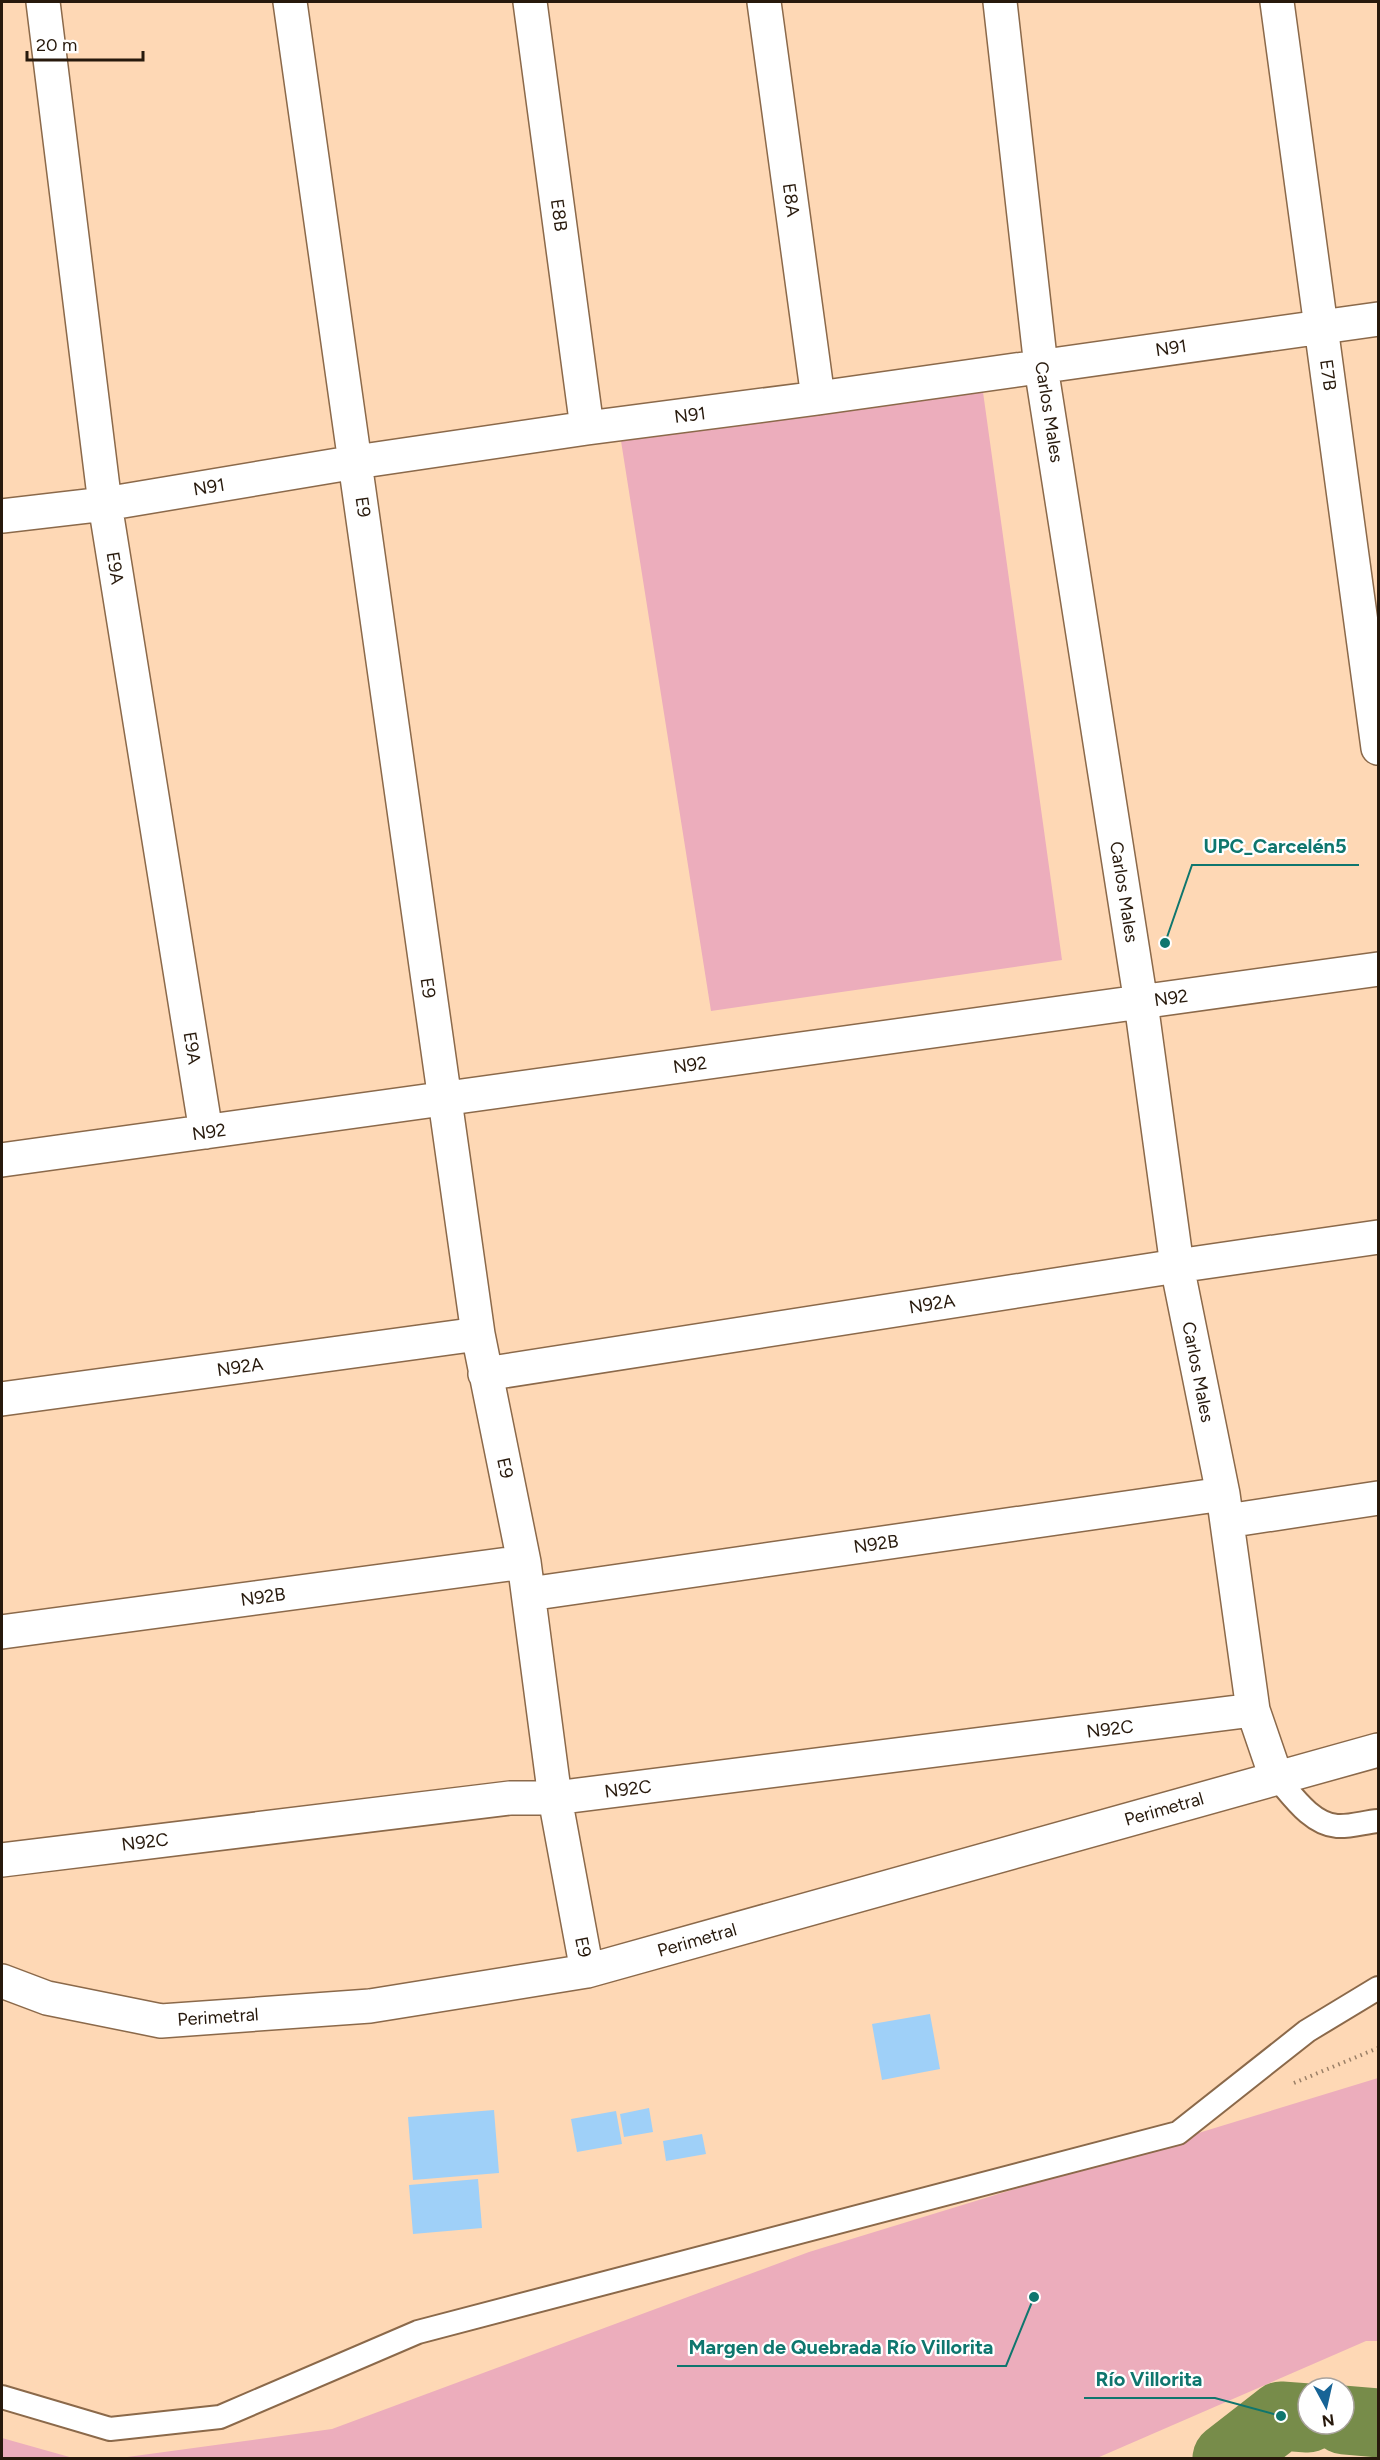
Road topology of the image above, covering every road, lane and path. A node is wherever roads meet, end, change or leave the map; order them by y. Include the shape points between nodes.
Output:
1 (43, 2) edge
2 (290, 2) edge
3 (530, 2) edge
4 (764, 2) edge
5 (1000, 2) edge
6 (1277, 2) edge
7 (1378, 319) edge
8 (1321, 327) junction
9 (1041, 367) junction
10 (818, 398) junction
11 (587, 428) junction
12 (357, 462) junction
13 (105, 504) junction
14 (2, 516) edge
15 (1378, 748) edge
16 (1378, 969) edge
17 (1141, 1002) junction
18 (443, 1099) junction
19 (206, 1132) junction
20 (2, 1160) edge
21 (1378, 1237) edge
22 (1177, 1266) junction
23 (478, 1334) junction
24 (485, 1374) junction
25 (2, 1399) edge
26 (1378, 1498) edge
27 (1225, 1508) junction
28 (524, 1562) junction
29 (529, 1594) junction
30 (2, 1632) edge
31 (1253, 1710) junction
32 (1378, 1750) edge
33 (1276, 1777) junction
34 (555, 1798) junction
35 (1378, 1821) edge
36 (2, 1860) edge
37 (587, 1971) junction
38 (2, 1981) edge
39 (1378, 1988) edge
40 (2, 2397) edge

1 - 13 street, E9A
2 - 12 street, E9
3 - 11 street, E8B
4 - 10 street, E8A
5 - 9 street, Carlos Males
6 - 8 street, E7B
7 - 8 street, N91
8 - 9 street, N91
8 - 15 street, E7B
9 - 10 street, N91
9 - 17 street, Carlos Males
10 - 11 street, N91
11 - 12 street, N91
12 - 13 street, N91
12 - 18 street, E9
13 - 14 street, N91
13 - 19 street, E9A
16 - 17 street, N92
17 - 18 street, N92
17 - 22 street, Carlos Males
18 - 19 street, N92
18 - 23 street, E9
19 - 20 street, N92
21 - 22 street, N92A
22 - 24 street, N92A
22 - 27 street, Carlos Males
23 - 24 street, E9
23 - 25 street, N92A
24 - 28 street, E9
26 - 27 street, N92B
27 - 29 street, N92B
27 - 31 street, Carlos Males
28 - 29 street, E9
28 - 30 street, N92B
29 - 34 street, E9
31 - 33 street, Carlos Males
31 - 34 street, N92C
32 - 33 street, Perimetral
33 - 35 lane via 1318,1820 1336,1826
33 - 37 street, Perimetral
34 - 36 street, N92C via 510,1797
34 - 37 street, E9
37 - 38 street, Perimetral via 370,2006 161,2021 47,1998
39 - 40 lane via 1308,2031 1178,2133 418,2332 220,2417 110,2429

